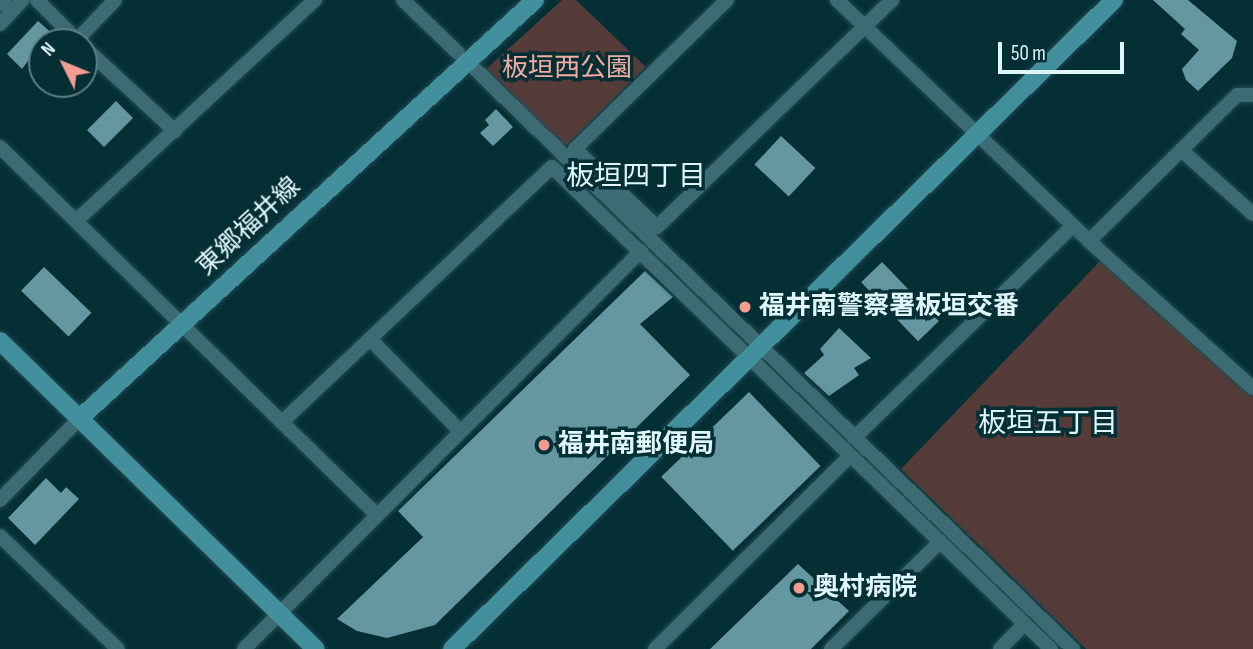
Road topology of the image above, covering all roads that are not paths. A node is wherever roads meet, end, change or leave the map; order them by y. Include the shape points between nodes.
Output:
1 (4, 0) edge
2 (22, 0) edge
3 (37, 0) edge
4 (115, 0) edge
5 (315, 0) edge
6 (403, 0) edge
7 (727, 0) edge
8 (837, 0) edge
9 (892, 0) edge
10 (1114, 0) edge
11 (530, 1) edge
12 (0, 4) edge
13 (0, 24) edge
14 (864, 27) junction
15 (65, 28) edge
16 (92, 28) edge
17 (458, 53) dead end
18 (98, 60) edge
19 (475, 69) dead end
20 (1253, 95) edge
21 (175, 131) junction
22 (977, 133) junction
23 (0, 147) edge
24 (1181, 150) junction
25 (1253, 214) edge
26 (76, 221) junction
27 (1073, 226) junction
28 (1089, 242) junction
29 (641, 251) junction
30 (182, 324) junction
31 (370, 339) junction
32 (0, 341) edge
33 (753, 350) junction
34 (1253, 388) edge
35 (80, 418) junction
36 (282, 422) junction
37 (460, 431) junction
38 (854, 438) junction
39 (850, 456) junction
40 (0, 500) edge
41 (376, 514) junction
42 (0, 536) edge
43 (940, 542) junction
44 (278, 613) junction
45 (1024, 624) junction
46 (118, 649) edge
47 (244, 649) edge
48 (316, 649) edge
49 (452, 649) edge
50 (655, 649) edge
51 (831, 649) edge
52 (1000, 649) edge
53 (1051, 649) edge
54 (1073, 649) edge

1 - 12 street
2 - 13 street
3 - 15 street
4 - 16 street
5 - 21 street
6 - 17 street
7 - 14 street via 575,149 657,227
8 - 14 street
9 - 14 street
10 - 22 street
11 - 30 street, 東郷福井線
14 - 22 street
18 - 21 street
19 - 33 street
20 - 24 street via 1237,95
21 - 26 street
22 - 27 street
22 - 33 street
23 - 26 street
24 - 25 street
24 - 28 street
26 - 30 street
27 - 28 street
27 - 38 street
28 - 34 street
29 - 31 street via 552,167
29 - 33 street
29 - 37 street
30 - 35 street, 東郷福井線
30 - 36 street
31 - 36 street
31 - 37 street
32 - 35 street
33 - 38 street
33 - 39 street
33 - 49 street
35 - 40 street
35 - 44 street
36 - 41 street
37 - 41 street
38 - 54 street
39 - 43 street
39 - 50 street
41 - 44 street
42 - 46 street
43 - 45 street
43 - 51 street
44 - 47 street
44 - 48 street
45 - 52 street
45 - 53 street

